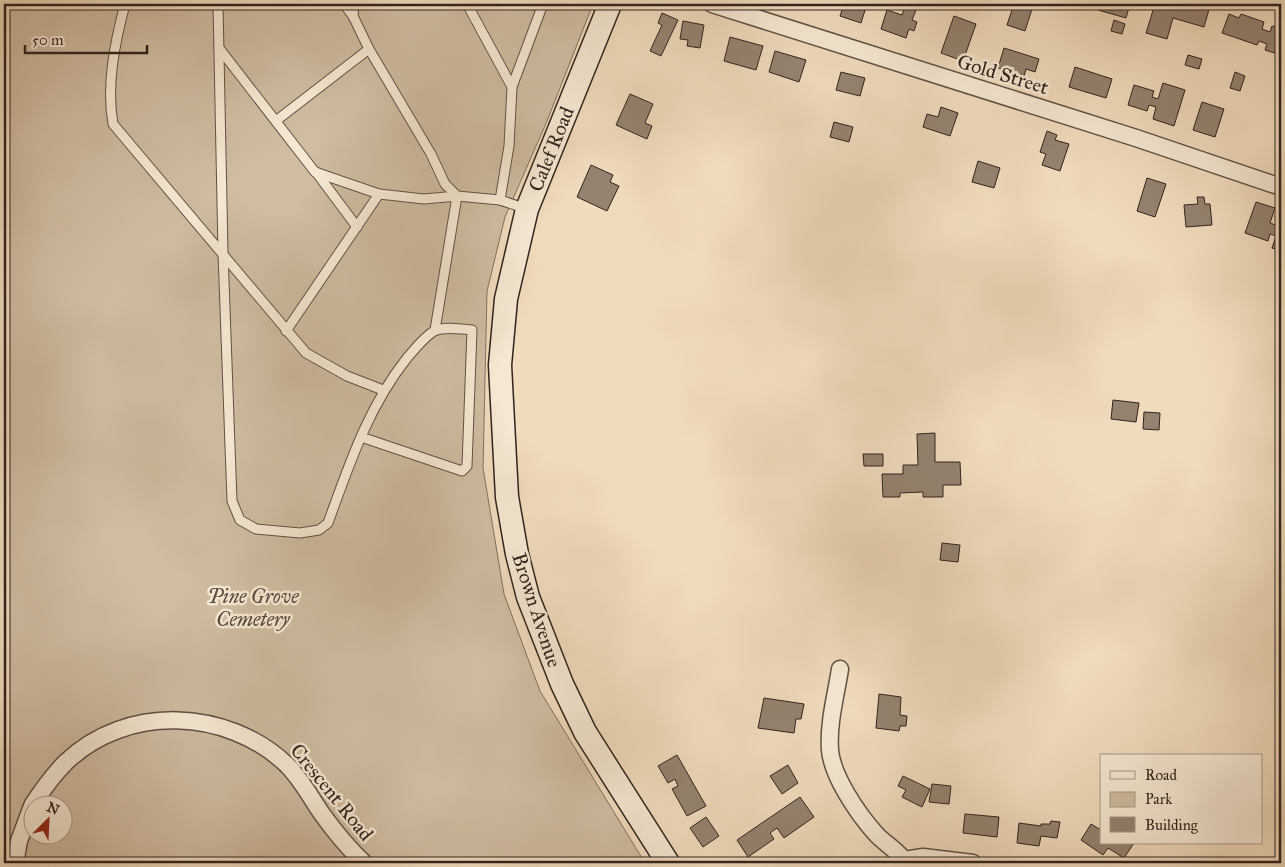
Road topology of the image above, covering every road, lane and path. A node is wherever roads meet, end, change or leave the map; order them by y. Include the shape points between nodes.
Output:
1 (125, 4) edge
2 (218, 4) edge
3 (344, 4) edge
4 (354, 4) edge
5 (467, 4) edge
6 (543, 4) edge
7 (610, 4) edge
8 (712, 4) edge
9 (353, 16) junction
10 (219, 48) junction
11 (370, 49) junction
12 (512, 87) junction
13 (277, 120) junction
14 (315, 172) junction
15 (1281, 187) edge
16 (379, 194) junction
17 (458, 196) junction
18 (500, 200) junction
19 (527, 209) junction
20 (356, 227) junction
21 (223, 253) junction
22 (506, 299) joint
23 (435, 330) junction
24 (286, 331) junction
25 (383, 390) junction
26 (361, 436) junction
27 (840, 669) dead end
28 (41, 794) edge
29 (22, 832) edge
30 (905, 862) edge
31 (15, 863) edge
32 (364, 863) edge
33 (668, 863) edge
34 (973, 863) edge

1 - 21 lane via 109,103 113,124
2 - 10 lane
3 - 9 lane
4 - 9 lane
5 - 12 lane
6 - 12 lane
7 - 19 main road, Calef Road
8 - 15 street, Gold Street
9 - 11 lane
10 - 13 lane
10 - 21 lane
11 - 13 lane
11 - 17 lane via 432,154 445,184
12 - 18 lane
13 - 14 lane
14 - 16 lane
14 - 20 lane
16 - 17 lane via 424,199
16 - 20 lane
17 - 18 lane
17 - 23 lane
18 - 19 lane
19 - 22 main road, Calef Road
20 - 24 lane
21 - 24 lane
21 - 26 lane via 232,501 240,520 256,529 300,533 319,530 328,523
22 - 33 main road, Brown Avenue via 500,365 507,497 528,597 584,732
23 - 25 lane via 421,341
23 - 26 lane via 472,330 467,466 462,472
24 - 25 lane via 320,363
25 - 26 lane
27 - 30 street via 830,733 830,752 835,770 876,834
28 - 32 street, Crescent Road via 67,761 98,740 132,726 169,719 207,723 259,743 288,766 345,845
29 - 31 street, Crescent Road
30 - 34 street via 933,858

